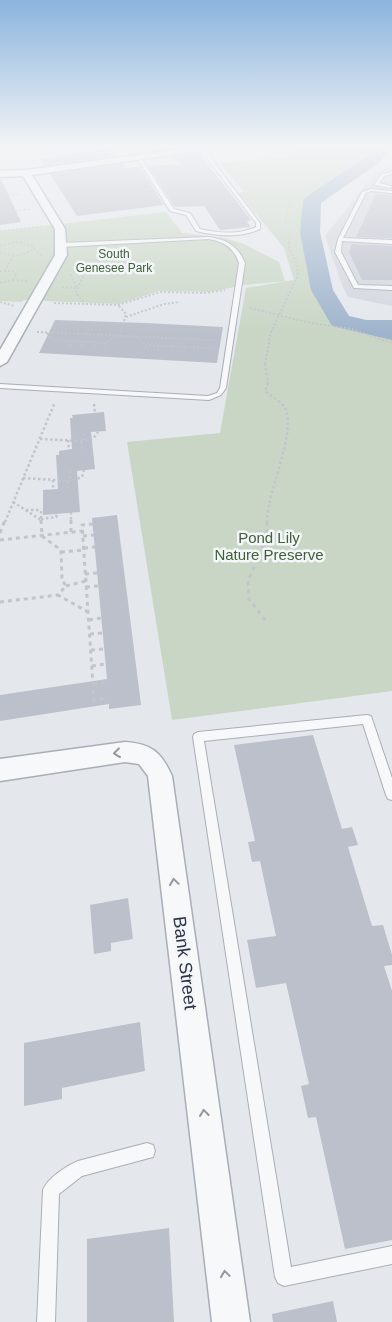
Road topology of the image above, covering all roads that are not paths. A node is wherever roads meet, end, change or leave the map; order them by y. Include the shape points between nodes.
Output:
1 (48, 209) edge
2 (171, 209) edge
3 (247, 209) edge
4 (355, 209) edge
5 (203, 232) junction
6 (200, 238) junction
7 (340, 239) junction
8 (389, 242) edge
9 (61, 245) junction
10 (339, 245) junction
11 (392, 288) edge
12 (0, 362) edge
13 (0, 386) edge
14 (0, 770) edge
15 (392, 795) edge
16 (147, 1151) dead end
17 (392, 1255) edge
18 (46, 1322) edge
19 (231, 1322) edge

1 - 9 street via 60,229
2 - 5 lane via 188,214 198,230
3 - 5 lane via 258,223 258,228 253,231
4 - 7 lane
5 - 6 lane
6 - 9 lane
6 - 13 lane via 218,239 230,244 242,263 223,388 219,394 209,398
7 - 8 lane
7 - 10 lane
8 - 10 lane via 381,246
9 - 12 street via 61,255
10 - 11 lane via 338,252 356,287
19 -> 14 street, Bank Street via 160,776 154,762 141,753 125,752
15 - 17 lane via 367,719 198,737 284,1277
16 - 18 lane via 78,1169 51,1190

